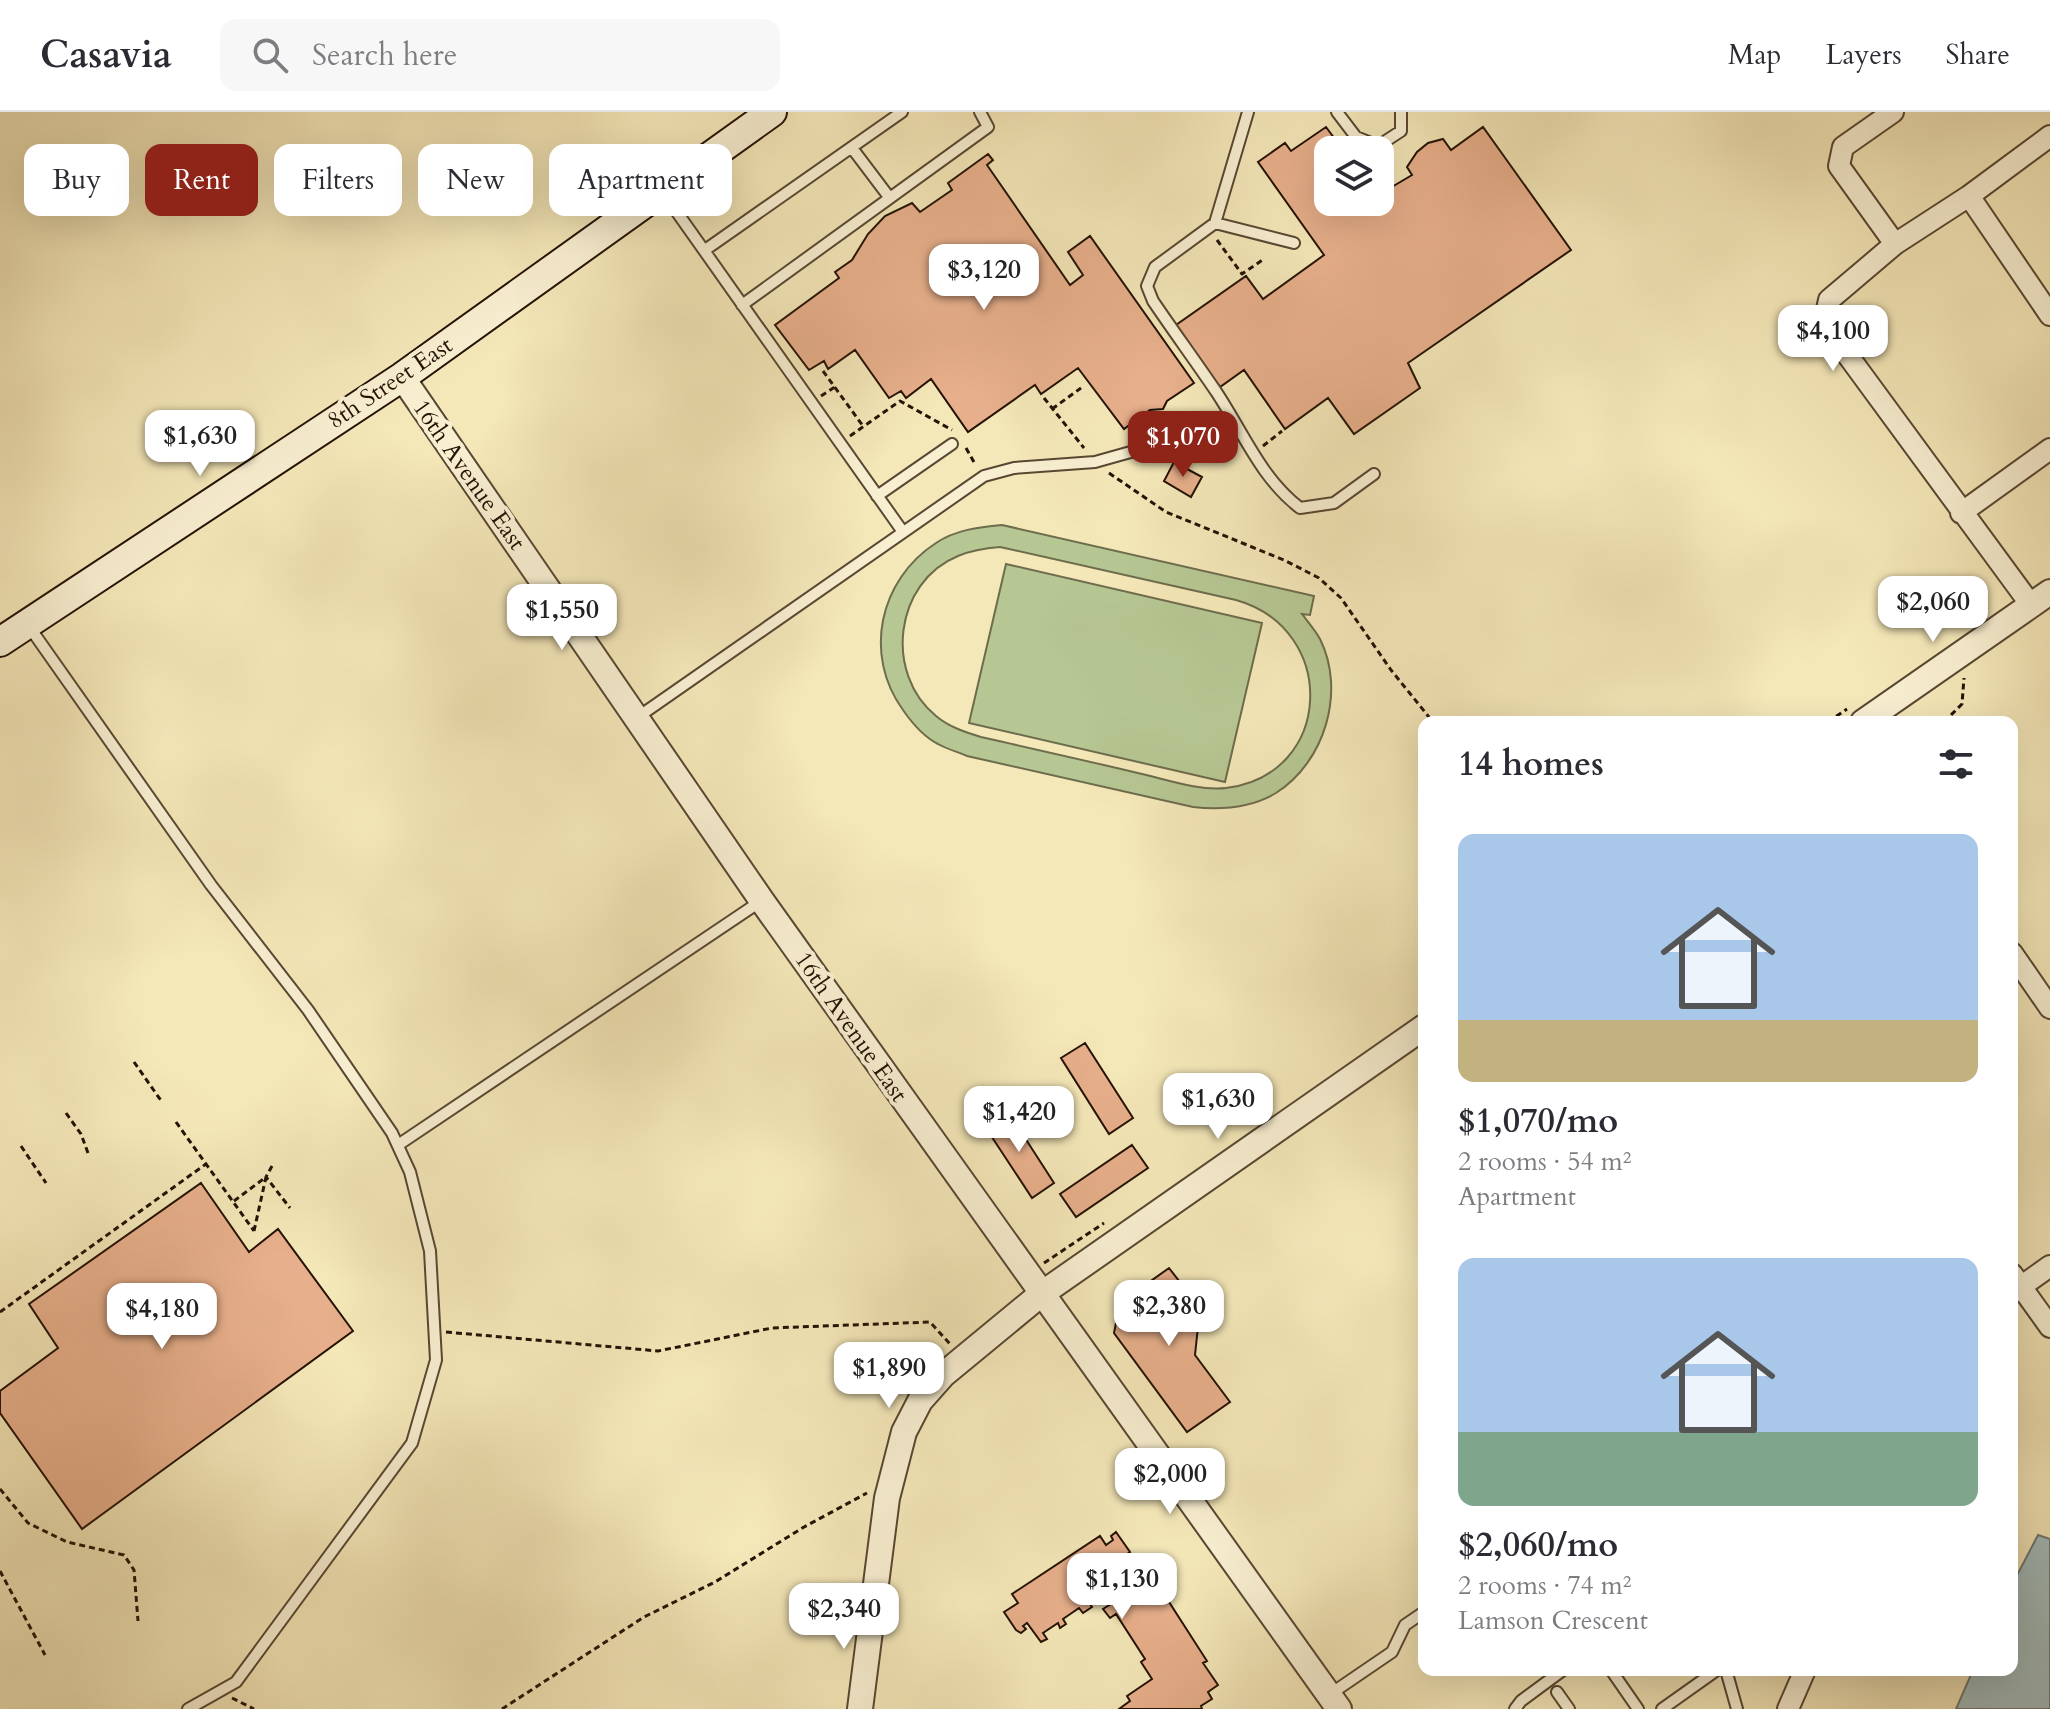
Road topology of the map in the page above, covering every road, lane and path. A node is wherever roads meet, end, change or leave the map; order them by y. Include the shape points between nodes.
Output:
1 (772, 112) edge
2 (902, 112) edge
3 (980, 112) edge
4 (1248, 112) edge
5 (1337, 112) edge
6 (1401, 112) edge
7 (1893, 112) edge
8 (2050, 136) edge
9 (726, 144) edge
10 (852, 148) junction
11 (1969, 196) junction
12 (889, 197) junction
13 (624, 216) edge
14 (680, 216) edge
15 (1211, 225) junction
16 (1294, 243) dead end
17 (1895, 244) junction
18 (705, 250) junction
19 (1264, 259) dead end
20 (742, 305) junction
21 (2050, 315) edge
22 (823, 371) dead end
23 (402, 377) junction
24 (1081, 388) dead end
25 (1044, 398) dead end
26 (1052, 409) junction
27 (1234, 423) junction
28 (863, 426) junction
29 (1282, 431) dead end
30 (955, 432) dead end
31 (839, 443) junction
32 (957, 443) joint
33 (2050, 449) edge
34 (1252, 453) junction
35 (974, 462) dead end
36 (1095, 462) junction
37 (1374, 474) dead end
38 (877, 496) junction
39 (1961, 513) junction
40 (903, 532) junction
41 (2040, 598) edge
42 (27, 623) junction
43 (0, 642) edge
44 (1428, 716) edge
45 (1872, 716) edge
46 (636, 718) junction
47 (762, 901) junction
48 (2018, 962) edge
49 (2050, 1008) edge
50 (1418, 1031) edge
51 (134, 1062) dead end
52 (162, 1102) dead end
53 (66, 1113) dead end
54 (176, 1122) dead end
55 (398, 1145) junction
56 (21, 1146) dead end
57 (88, 1153) dead end
58 (206, 1164) junction
59 (272, 1166) dead end
60 (266, 1177) junction
61 (46, 1183) dead end
62 (233, 1202) junction
63 (290, 1208) dead end
64 (2050, 1266) edge
65 (2018, 1282) edge
66 (2018, 1288) edge
67 (1040, 1295) junction
68 (0, 1312) edge
69 (2050, 1327) edge
70 (435, 1331) junction
71 (964, 1358) junction
72 (890, 1480) junction
73 (0, 1489) edge
74 (0, 1571) edge
75 (1418, 1616) edge
76 (138, 1621) dead end
77 (45, 1655) dead end
78 (1555, 1676) edge
79 (1615, 1676) edge
80 (1709, 1676) edge
81 (1729, 1676) edge
82 (1802, 1676) edge
83 (218, 1691) junction
84 (1557, 1692) dead end
85 (1334, 1702) edge
86 (188, 1709) edge
87 (254, 1709) edge
88 (502, 1709) edge
89 (860, 1709) edge
90 (1515, 1709) edge
91 (1569, 1709) edge
92 (1638, 1709) edge
93 (1662, 1709) edge
94 (1737, 1709) edge
95 (1788, 1709) edge

1 - 9 main road, 8th Street East
2 - 10 lane
3 - 12 lane via 988,127
4 - 15 lane
5 - 6 lane via 1356,137 1378,146 1401,131
7 - 17 street via 1843,147 1839,166
8 - 11 street
10 - 12 lane
10 - 18 lane
11 - 17 street
11 - 21 street
12 - 20 lane
13 - 23 main road, 8th Street East
14 - 18 lane
15 - 16 lane
15 - 19 path via 1242,274
15 - 27 lane via 1155,267 1147,286
17 - 39 street via 1829,300 1824,323
18 - 20 lane
20 - 31 lane
22 - 28 path
23 - 42 main road, 8th Street East
23 - 46 street, 16th Avenue East
24 - 26 path
25 - 26 path
26 - 36 path
27 - 34 lane
27 - 36 lane
28 - 30 path via 900,401
28 - 31 path
29 - 34 path
31 - 38 lane
32 - 35 path
32 - 38 lane
33 - 39 street
34 - 37 lane via 1269,479 1300,508 1334,503
36 - 40 lane via 1014,468 984,476
36 - 44 path via 1166,512 1319,578 1341,598
38 - 40 lane
39 - 41 street
40 - 46 lane
41 - 45 street
42 - 43 main road, 8th Street East
42 - 55 lane via 211,885 308,1010
46 - 47 street, 16th Avenue East
47 - 55 lane
47 - 67 street, 16th Avenue East
48 - 49 street
50 - 67 street
51 - 52 path
53 - 57 path
54 - 58 path
55 - 70 lane via 430,1251
56 - 61 path
58 - 62 path
58 - 68 path
59 - 60 path
60 - 62 path
60 - 62 path via 254,1231
60 - 63 path
64 - 65 street
66 - 69 street
67 - 71 street
67 - 85 street, 16th Avenue East
70 - 71 path via 658,1351 772,1328 930,1322
70 - 83 lane via 436,1360 412,1443 236,1682
71 - 72 street via 920,1401
72 - 88 path via 644,1617
72 - 89 street
73 - 76 path via 28,1523 67,1542 124,1555 134,1570
74 - 77 path
75 - 85 lane via 1405,1625 1392,1652
78 - 90 lane
79 - 92 lane
80 - 93 lane
81 - 94 lane
82 - 95 street
83 - 86 lane
83 - 87 path
84 - 91 lane

